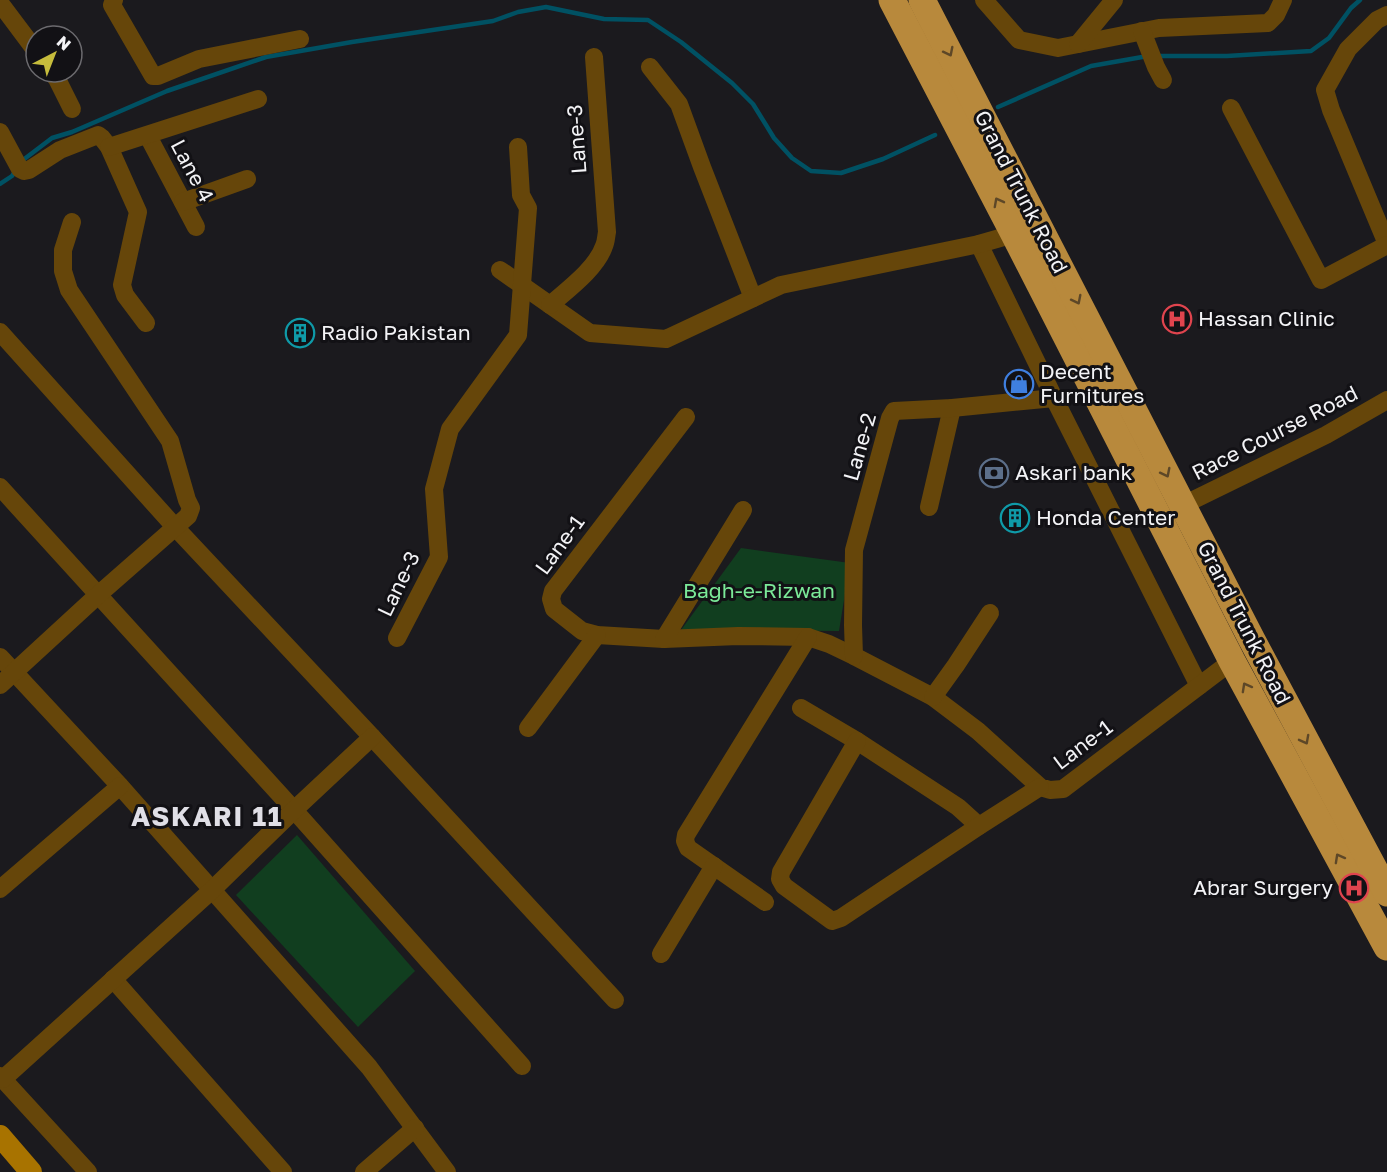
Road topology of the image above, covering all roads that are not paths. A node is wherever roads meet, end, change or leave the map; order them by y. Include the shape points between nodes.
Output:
1 (114, 0) edge
2 (892, 0) edge
3 (922, 0) edge
4 (984, 0) edge
5 (1114, 0) edge
6 (1283, 0) edge
7 (0, 3) edge
8 (1387, 15) edge
9 (1142, 31) junction
10 (24, 35) edge
11 (300, 39) dead end
12 (1078, 44) junction
13 (594, 57) dead end
14 (650, 67) dead end
15 (1163, 80) dead end
16 (60, 84) edge
17 (258, 99) dead end
18 (1231, 108) dead end
19 (72, 109) dead end
20 (0, 132) edge
21 (148, 136) junction
22 (109, 147) junction
23 (518, 147) dead end
24 (247, 178) dead end
25 (183, 202) junction
26 (72, 222) dead end
27 (196, 227) dead end
28 (1014, 234) junction
29 (979, 244) junction
30 (1387, 244) edge
31 (500, 270) dead end
32 (523, 285) junction
33 (1044, 291) junction
34 (753, 298) junction
35 (550, 305) junction
36 (146, 323) dead end
37 (0, 332) edge
38 (1054, 398) junction
39 (1387, 400) edge
40 (952, 408) junction
41 (686, 417) dead end
42 (0, 487) edge
43 (929, 507) dead end
44 (743, 510) dead end
45 (1171, 512) junction
46 (175, 527) junction
47 (98, 595) junction
48 (990, 613) dead end
49 (597, 635) junction
50 (808, 637) junction
51 (397, 638) dead end
52 (664, 639) junction
53 (854, 656) junction
54 (0, 657) edge
55 (1232, 661) junction
56 (14, 672) junction
57 (0, 685) edge
58 (1199, 686) junction
59 (933, 697) junction
60 (801, 708) dead end
61 (528, 728) dead end
62 (372, 737) junction
63 (857, 741) junction
64 (120, 786) junction
65 (1040, 787) junction
66 (294, 810) junction
67 (980, 826) junction
68 (714, 866) junction
69 (0, 889) edge
70 (212, 890) junction
71 (1387, 893) edge
72 (765, 902) dead end
73 (1387, 947) edge
74 (661, 954) dead end
75 (113, 979) junction
76 (615, 1000) dead end
77 (522, 1065) dead end
78 (2, 1078) edge
79 (415, 1128) junction
80 (0, 1136) edge
81 (31, 1172) edge
82 (88, 1172) edge
83 (283, 1172) edge
84 (364, 1172) edge
85 (447, 1172) edge

1 - 11 street via 112,5 153,76 199,59
28 -> 2 highway, Grand Trunk Road
3 -> 45 highway, Grand Trunk Road
4 - 12 street via 1019,40 1058,48
5 - 12 street
6 - 9 street via 1268,23
7 - 10 street
8 - 30 street via 1348,49 1325,90
9 - 12 street
9 - 15 street
13 - 35 street, Lane-3 via 607,232 604,248 594,263
14 - 34 street via 679,104
16 - 19 street
17 - 21 street
18 - 30 street via 1321,280
20 - 22 street via 24,171 60,150 98,135
21 - 22 street
21 - 25 street, Lane 4
22 - 36 street via 138,212 122,291
23 - 32 street, Lane-3 via 521,195 528,208
24 - 25 street
25 - 27 street, Lane 4
26 - 46 street via 63,250 63,271 69,290 170,441 191,508
28 - 29 street
28 - 33 highway, Grand Trunk Road
29 - 34 street via 781,285
29 - 38 street
31 - 32 street
32 - 35 street
32 - 51 street, Lane-3 via 518,335 450,429 434,489 440,558
33 - 45 highway, Grand Trunk Road
33 - 55 highway, Grand Trunk Road via 1082,397 1125,488 1194,615
34 - 35 street via 666,339 590,333
37 - 46 street
38 - 40 street, Lane-2
38 - 58 street
39 - 45 street, Race Course Road
40 - 43 street
40 - 53 street, Lane-2 via 894,411 890,418 854,550
41 - 49 street, Lane-1 via 553,591 554,609 582,631
42 - 47 street
44 - 52 street
45 - 55 highway, Grand Trunk Road
45 -> 71 highway, Grand Trunk Road via 1273,680
46 - 47 street
46 - 62 street
47 - 56 street
47 - 66 street
48 - 59 street
49 - 52 street, Lane-1
49 - 61 street
50 - 52 street, Lane-1
50 - 53 street, Lane-1
50 - 68 street via 686,835 688,848
53 - 59 street, Lane-1
54 - 56 street
55 - 58 street, Lane-1
73 -> 55 highway, Grand Trunk Road
56 - 57 street
56 - 64 street
58 - 65 street, Lane-1 via 1063,789
59 - 65 street, Lane-1
60 - 63 street
62 - 66 street
62 - 76 street
63 - 67 street via 958,807
63 - 67 street via 780,879 832,921
64 - 69 street
64 - 70 street
65 - 67 street
66 - 70 street
66 - 77 street
68 - 72 street
68 - 74 street
70 - 75 street
70 - 79 street via 369,1067
75 - 78 street
75 - 83 street
78 - 82 street
79 - 84 street
79 - 85 street
80 - 81 main road

